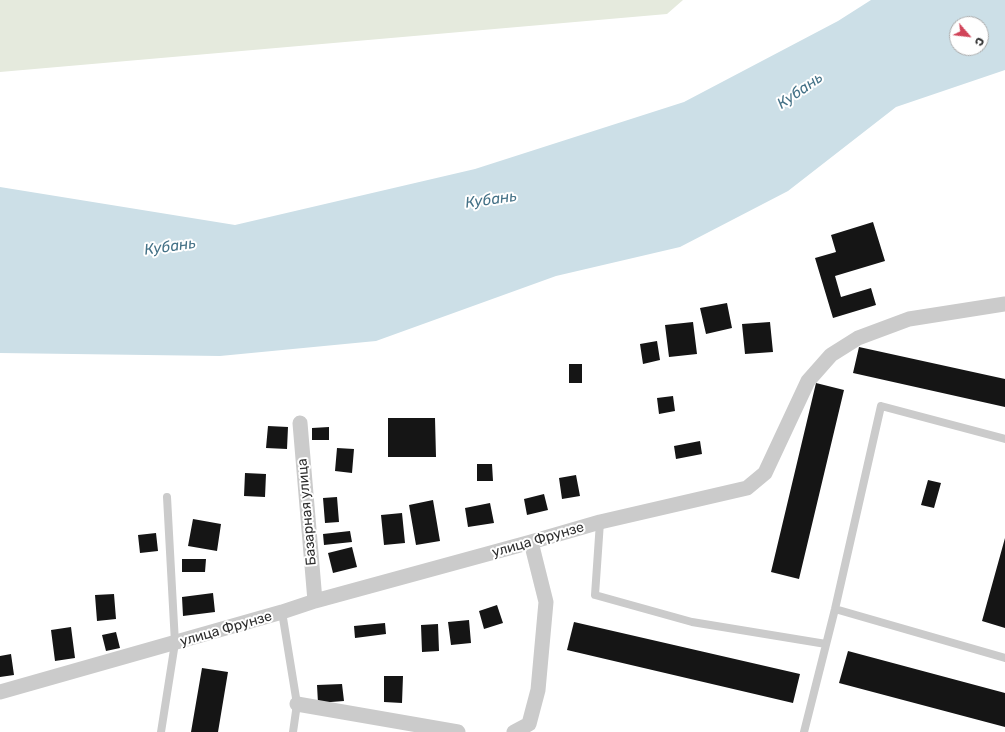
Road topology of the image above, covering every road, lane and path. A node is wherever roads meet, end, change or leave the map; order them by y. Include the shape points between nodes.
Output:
1 (1005, 304) edge
2 (300, 423) dead end
3 (1005, 439) edge
4 (167, 498) dead end
5 (600, 522) junction
6 (531, 542) junction
7 (315, 601) junction
8 (834, 609) junction
9 (282, 612) junction
10 (174, 643) junction
11 (826, 644) junction
12 (1005, 658) edge
13 (0, 692) edge
14 (297, 704) junction
15 (161, 732) edge
16 (293, 732) edge
17 (458, 732) edge
18 (514, 732) edge
19 (804, 732) edge

1 - 5 street, улица Фрунзе via 909,319 858,338 831,355 808,381 765,473 747,488
2 - 7 street, Базарная улица
3 - 8 lane via 881,406
4 - 10 lane
5 - 6 street, улица Фрунзе
5 - 11 lane via 595,595 692,622
6 - 7 street, улица Фрунзе
6 - 18 street via 546,602 538,690 529,724
7 - 9 street, улица Фрунзе
8 - 11 lane
8 - 12 lane
9 - 10 street, улица Фрунзе
9 - 14 lane
10 - 13 street, улица Фрунзе
10 - 15 lane
11 - 19 lane
14 - 16 lane
14 - 17 street

